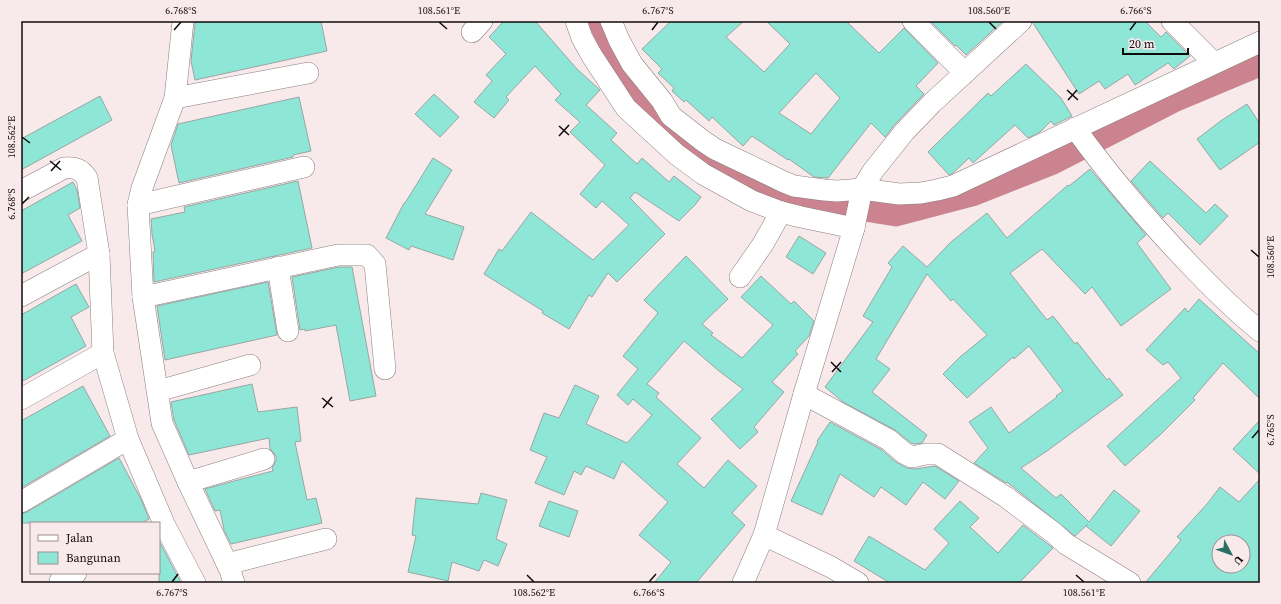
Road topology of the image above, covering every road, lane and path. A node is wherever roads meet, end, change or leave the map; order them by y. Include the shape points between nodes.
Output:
1 (183, 21) edge
2 (576, 21) edge
3 (612, 21) edge
4 (913, 21) edge
5 (1021, 21) edge
6 (1172, 21) edge
7 (1260, 42) edge
8 (1214, 63) junction
9 (308, 73) dead end
10 (965, 73) junction
11 (175, 98) junction
12 (1082, 138) junction
13 (304, 167) dead end
14 (21, 191) edge
15 (138, 205) junction
16 (858, 208) junction
17 (781, 212) junction
18 (99, 254) junction
19 (278, 267) junction
20 (740, 277) dead end
21 (21, 296) edge
22 (143, 297) junction
23 (288, 331) dead end
24 (1260, 331) edge
25 (103, 354) junction
26 (250, 365) dead end
27 (384, 369) dead end
28 (158, 391) junction
29 (804, 394) junction
30 (21, 399) edge
31 (128, 439) junction
32 (264, 458) dead end
33 (188, 482) junction
34 (21, 502) edge
35 (160, 522) edge
36 (162, 528) edge
37 (764, 535) junction
38 (326, 538) dead end
39 (230, 574) edge
40 (828, 575) edge
41 (195, 583) edge
42 (743, 583) edge
43 (858, 583) edge
44 (1130, 583) edge

1 - 11 street
2 - 17 street via 582,38 610,86 626,108 651,132 703,174 752,201
3 - 16 street via 632,64 662,101 666,110 702,141 794,186 837,191
4 - 10 street
5 - 10 street
6 - 8 street
7 - 8 street
8 - 12 street
9 - 11 street
10 - 16 street via 905,131 873,171
11 - 15 street
12 - 16 street via 953,186 899,194
12 - 24 street via 1164,238 1228,303
13 - 15 street
14 - 18 street via 64,168 72,167 82,171 87,178
15 - 22 street
16 - 17 street via 801,217
16 - 29 street
17 - 20 street
18 - 21 street
18 - 25 street
19 - 22 street
19 - 23 street
19 - 27 street via 338,255 367,255 375,264
22 - 28 street
25 - 30 street
25 - 31 street
26 - 28 street
28 - 33 street via 162,423
29 - 37 street
29 - 44 street via 889,440 904,454 912,457 938,454 1006,497 1066,544
31 - 34 street
31 - 35 street
32 - 33 street
33 - 39 street
36 - 41 street
37 - 40 street
37 - 42 street
38 - 39 street
40 - 43 street

